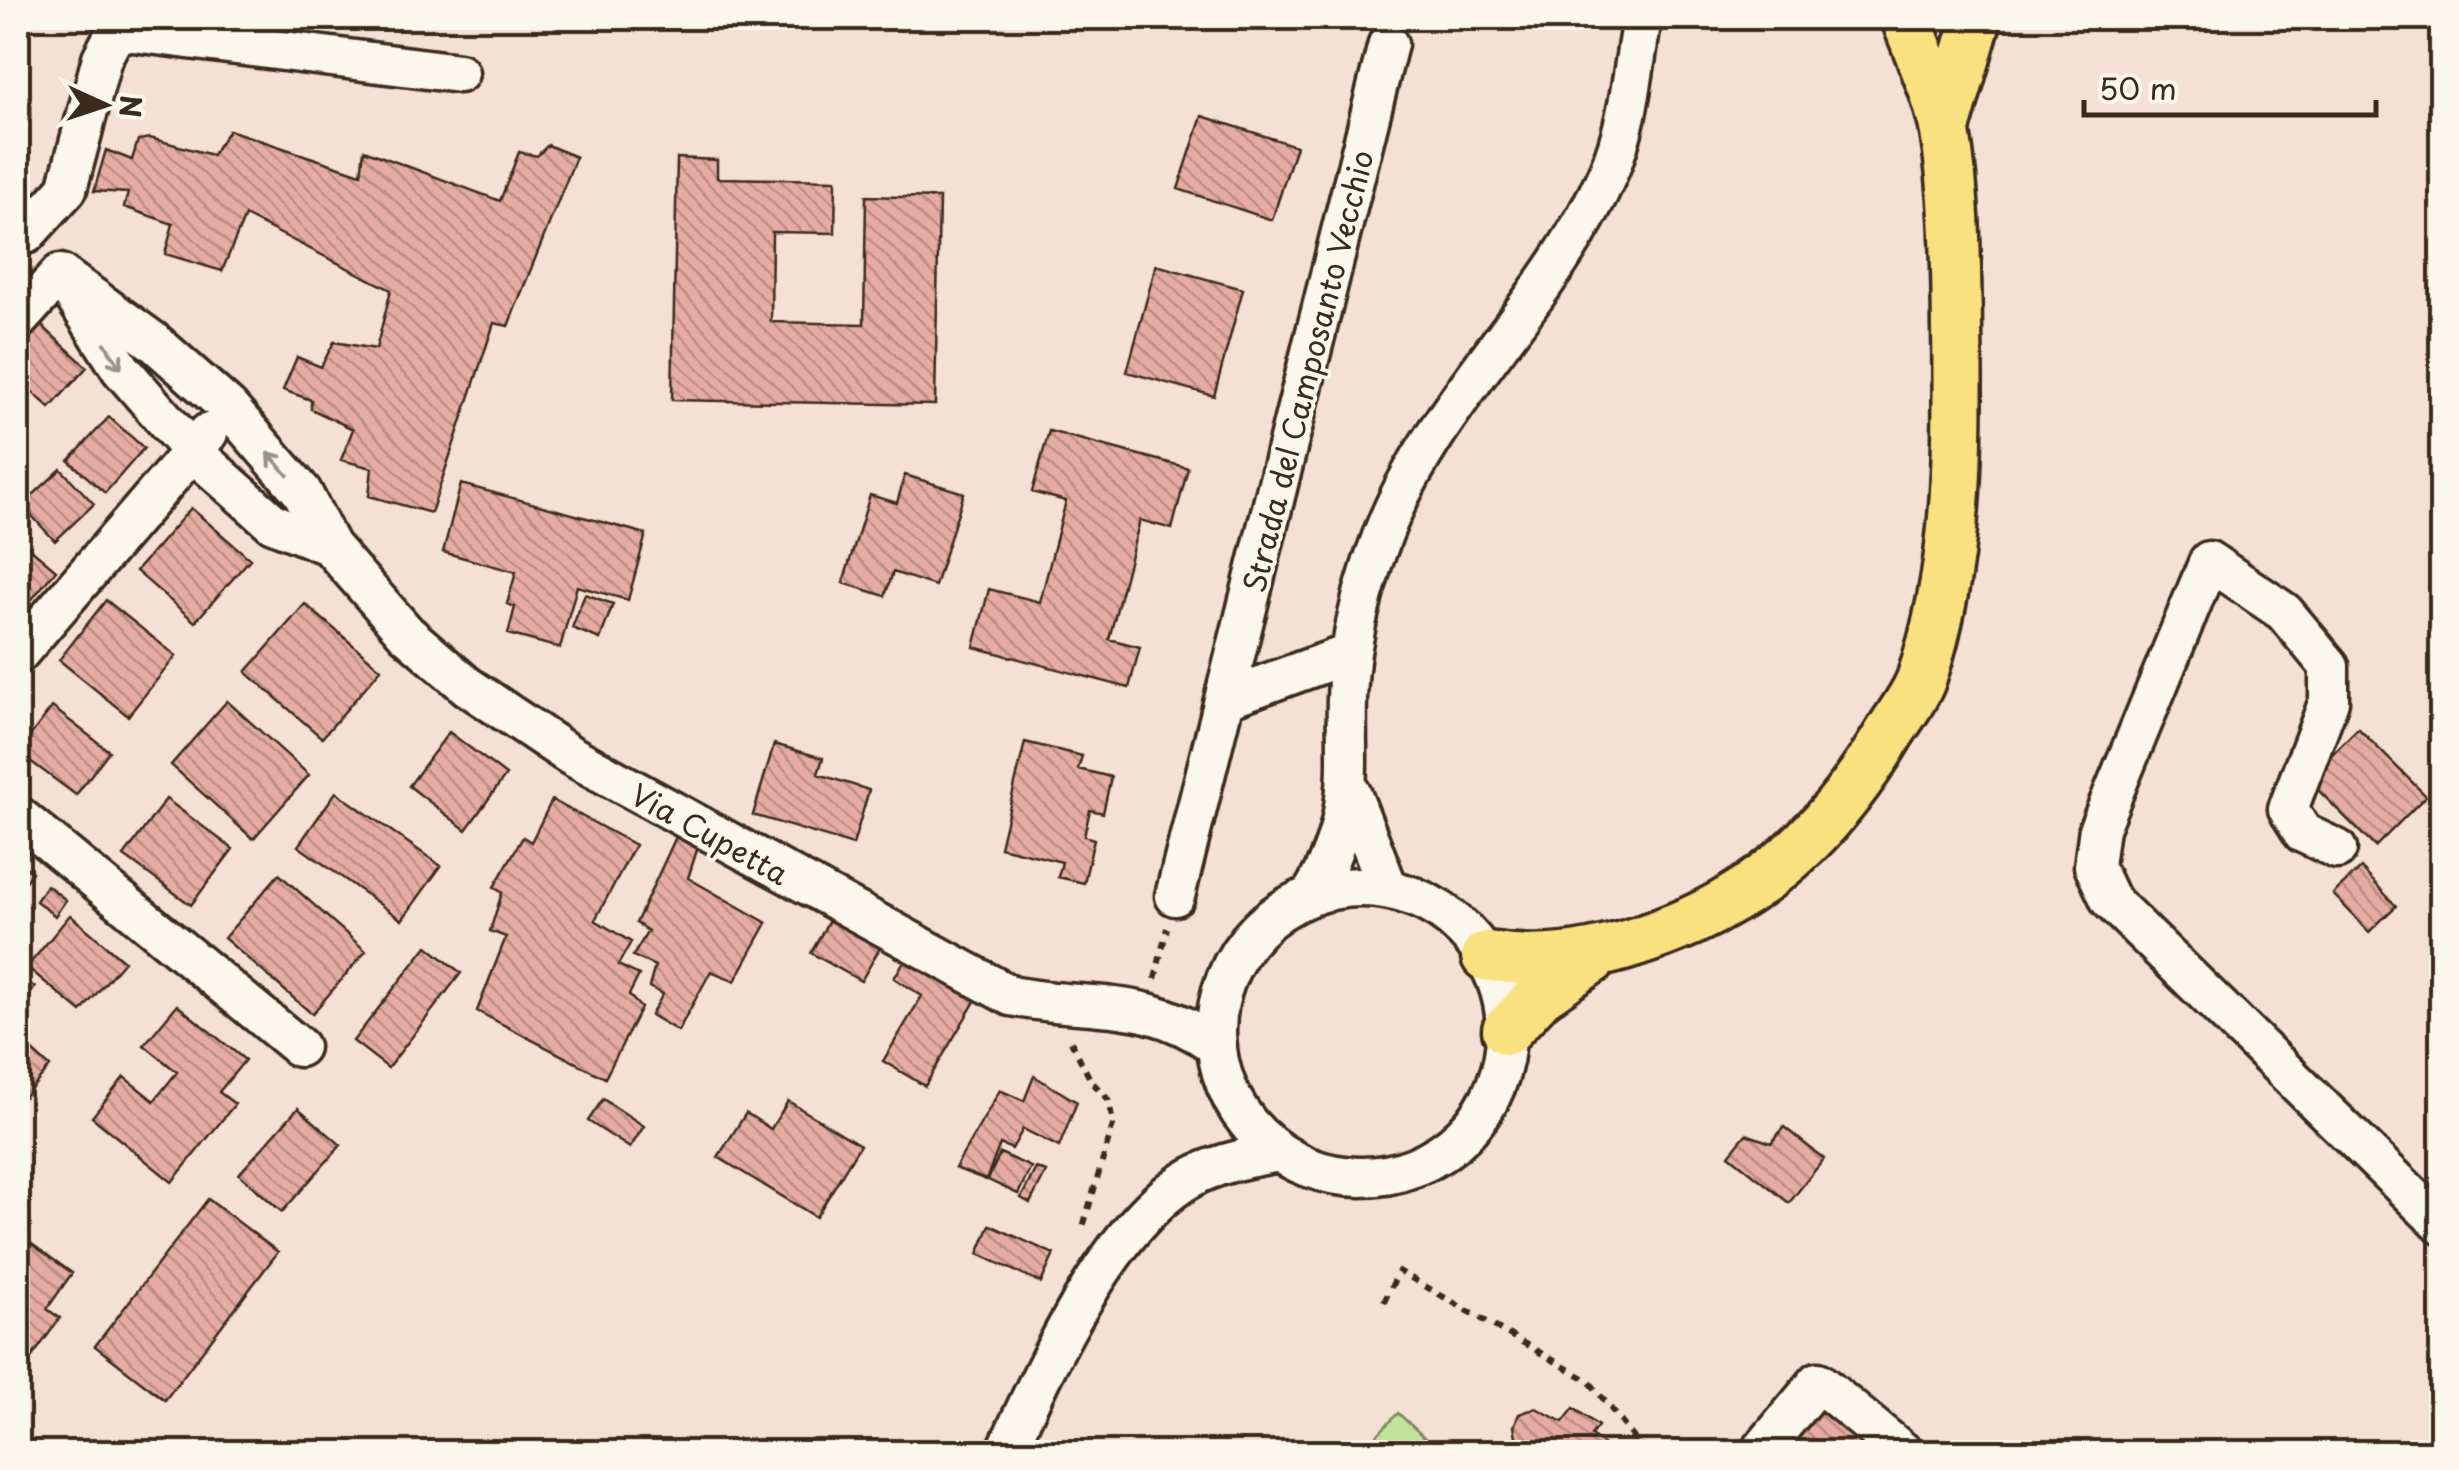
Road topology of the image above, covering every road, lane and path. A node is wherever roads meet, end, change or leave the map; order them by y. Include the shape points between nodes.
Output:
1 (1642, 18) edge
2 (1906, 18) edge
3 (1977, 18) edge
4 (1388, 44) dead end
5 (459, 73) dead end
6 (1944, 130) junction
7 (22, 229) edge
8 (60, 274) junction
9 (18, 320) edge
10 (229, 408) junction
11 (192, 450) junction
12 (330, 546) junction
13 (1350, 653) junction
14 (18, 654) edge
15 (1226, 698) junction
16 (1348, 784) junction
17 (18, 816) edge
18 (2338, 849) dead end
19 (1388, 888) junction
20 (1311, 895) junction
21 (1174, 896) joint
22 (1598, 955) junction
23 (1486, 956) junction
24 (1226, 980) junction
25 (1054, 1005) junction
26 (1148, 1009) junction
27 (1507, 1030) junction
28 (1217, 1046) junction
29 (300, 1047) dead end
30 (1236, 1106) junction
31 (1279, 1152) junction
32 (1196, 1176) junction
33 (2442, 1225) edge
34 (1092, 1290) junction
35 (1384, 1302) dead end
36 (1006, 1452) edge
37 (1645, 1452) edge
38 (1760, 1452) edge
39 (1903, 1452) edge

1 - 13 street via 1625,120 1608,173 1423,456 1384,531
2 - 6 main road
3 - 6 main road
4 - 15 street, Strada del Camposanto Vecchio
5 - 7 street via 117,30 102,58 67,189
6 - 22 main road via 1956,254 1958,424 1950,552 1920,682 1856,789 1792,859 1714,910
7 - 8 street, Via Cupetta
8 - 9 street
8 - 10 street, Via Cupetta via 154,342
8 -> 11 street, Via Cupetta via 121,370
10 - 11 street
12 -> 10 street, Via Cupetta via 302,492
11 - 12 street, Via Cupetta via 273,523
11 - 14 street
12 - 25 street, Via Cupetta via 406,633 454,675 570,755 960,972 1010,996
13 - 15 street
13 - 16 street
15 - 21 street, Strada del Camposanto Vecchio
16 - 19 street
16 - 20 street via 1344,826
17 - 29 street
18 - 33 street via 2302,833 2288,809 2329,701 2330,666 2284,612 2210,561 2098,828 2094,866 2110,900
19 - 20 street
19 - 23 street via 1427,901
20 - 24 street via 1259,928
21 - 26 path
22 - 23 main road via 1550,962
22 - 27 main road via 1540,995
23 - 27 street
24 - 26 street, Via Cupetta
24 - 28 street
25 - 26 street, Via Cupetta
25 - 34 path via 1091,1081 1109,1100 1113,1125 1078,1248
26 - 28 street, Via Cupetta
27 - 31 street via 1502,1069 1487,1106 1462,1137 1430,1160 1393,1174 1353,1178 1314,1170
28 - 30 street
30 - 31 street
30 - 32 street
31 - 32 street
32 - 34 street via 1148,1211
34 - 36 street
35 - 37 path via 1400,1270 1589,1381
38 - 39 street via 1818,1382

